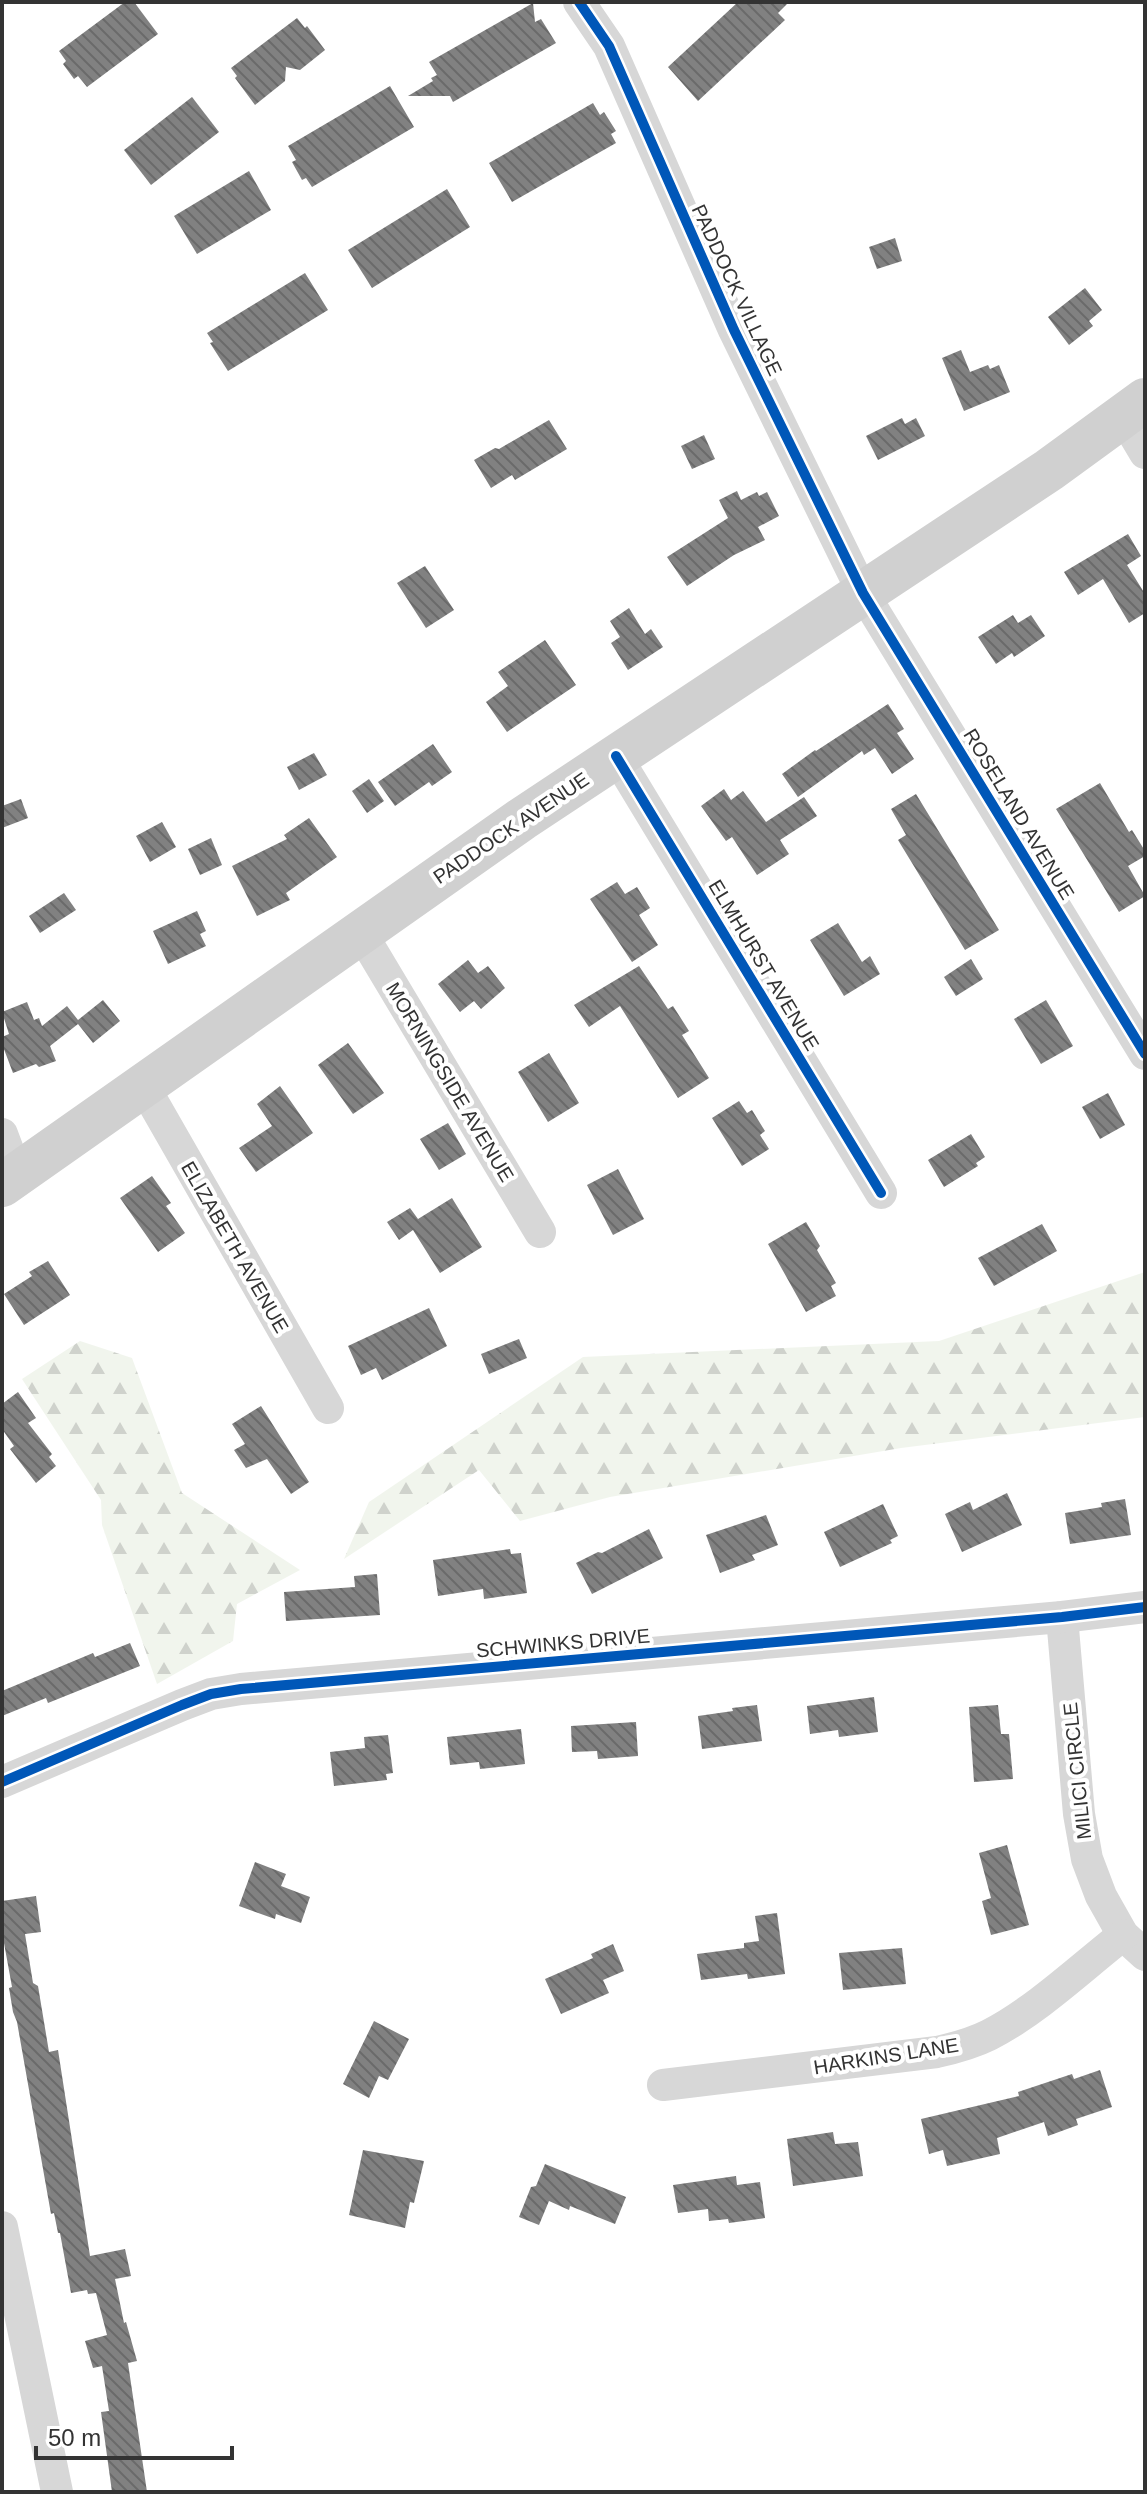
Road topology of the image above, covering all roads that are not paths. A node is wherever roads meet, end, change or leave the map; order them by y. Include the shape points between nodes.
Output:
1 (579, 2) edge
2 (1134, 408) edge
3 (1145, 453) edge
4 (863, 593) junction
5 (616, 756) junction
6 (360, 931) junction
7 (1145, 1054) edge
8 (143, 1085) junction
9 (2, 1134) edge
10 (9, 1179) edge
11 (881, 1193) dead end
12 (540, 1232) dead end
13 (328, 1408) dead end
14 (1145, 1607) edge
15 (1062, 1617) junction
16 (2, 1782) edge
17 (1134, 1945) edge
18 (663, 2085) dead end
19 (2, 2227) edge
20 (57, 2492) edge

1 - 4 street, PADDOCK VILLAGE via 609,46 734,330
2 - 3 street
2 - 4 main road, PADDOCK AVENUE
4 - 5 main road, PADDOCK AVENUE
4 - 7 street, ROSELAND AVENUE
5 - 6 main road, PADDOCK AVENUE
5 - 11 street, ELMHURST AVENUE
6 - 8 main road, PADDOCK AVENUE
6 - 12 street, MORNINGSIDE AVENUE
8 - 10 main road, PADDOCK AVENUE
8 - 13 street, ELIZABETH AVENUE
9 - 10 street
14 - 15 street, SCHWINKS DRIVE
15 - 16 street, SCHWINKS DRIVE via 226,1691
15 - 17 street, MILICI CIRCLE via 1087,1859 1101,1896
17 - 18 street, HARKINS LANE via 990,2035 964,2045
19 - 20 street

